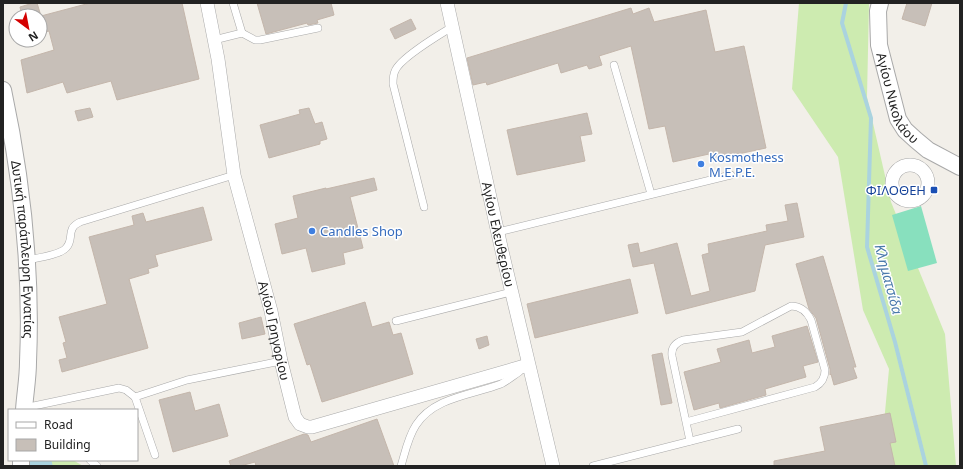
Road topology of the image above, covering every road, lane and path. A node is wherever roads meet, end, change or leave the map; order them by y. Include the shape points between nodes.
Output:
1 (207, 3) edge
2 (233, 3) edge
3 (447, 3) edge
4 (880, 3) edge
5 (452, 27) junction
6 (318, 28) dead end
7 (242, 33) junction
8 (214, 40) junction
9 (614, 64) dead end
10 (3, 90) edge
11 (928, 150) junction
12 (960, 167) edge
13 (920, 168) dead end
14 (234, 175) junction
15 (731, 175) dead end
16 (652, 194) junction
17 (424, 207) dead end
18 (498, 232) junction
19 (27, 260) junction
20 (511, 292) junction
21 (396, 321) dead end
22 (281, 362) junction
23 (528, 365) junction
24 (136, 397) junction
25 (25, 409) edge
26 (686, 422) junction
27 (738, 429) dead end
28 (690, 441) junction
29 (154, 455) dead end
30 (401, 466) edge
31 (553, 466) edge
32 (593, 466) edge

1 - 8 street, Αγίου Γρηγορίου
2 - 7 lane
3 - 5 street, Αγίου Ελευθερίου
4 - 11 street, Αγίου Νικολάου via 879,45 898,119 905,130
5 - 17 lane via 428,41 395,70 393,84
5 - 18 street, Αγίου Ελευθερίου
6 - 7 lane via 260,40
7 - 8 lane
8 - 14 street, Αγίου Γρηγορίου
9 - 16 lane
10 - 19 street, Δυτική παράπλευρη Εγνατίας via 20,185
11 - 12 street, Αγίου Νικολάου
11 - 13 street
14 - 19 lane via 80,222 73,226 69,244 64,250
14 - 22 street, Αγίου Γρηγορίου via 271,311
15 - 16 lane
16 - 18 lane
18 - 20 street, Αγίου Ελευθερίου
19 - 25 street, Δυτική παράπλευρη Εγνατίας via 28,362
20 - 21 lane
20 - 23 street, Αγίου Ελευθερίου
22 - 23 street, Αγίου Γρηγορίου via 295,417 300,424 308,427
22 - 24 lane via 187,380
23 - 30 lane via 503,383 451,399 425,415 413,430
23 - 31 street, Αγίου Ελευθερίου
24 - 25 lane via 119,388
24 - 29 lane
26 - 26 lane via 672,356 676,344 683,340 744,331 791,306 807,314 825,370 822,382 815,387
26 - 28 lane
27 - 28 lane
28 - 32 lane

